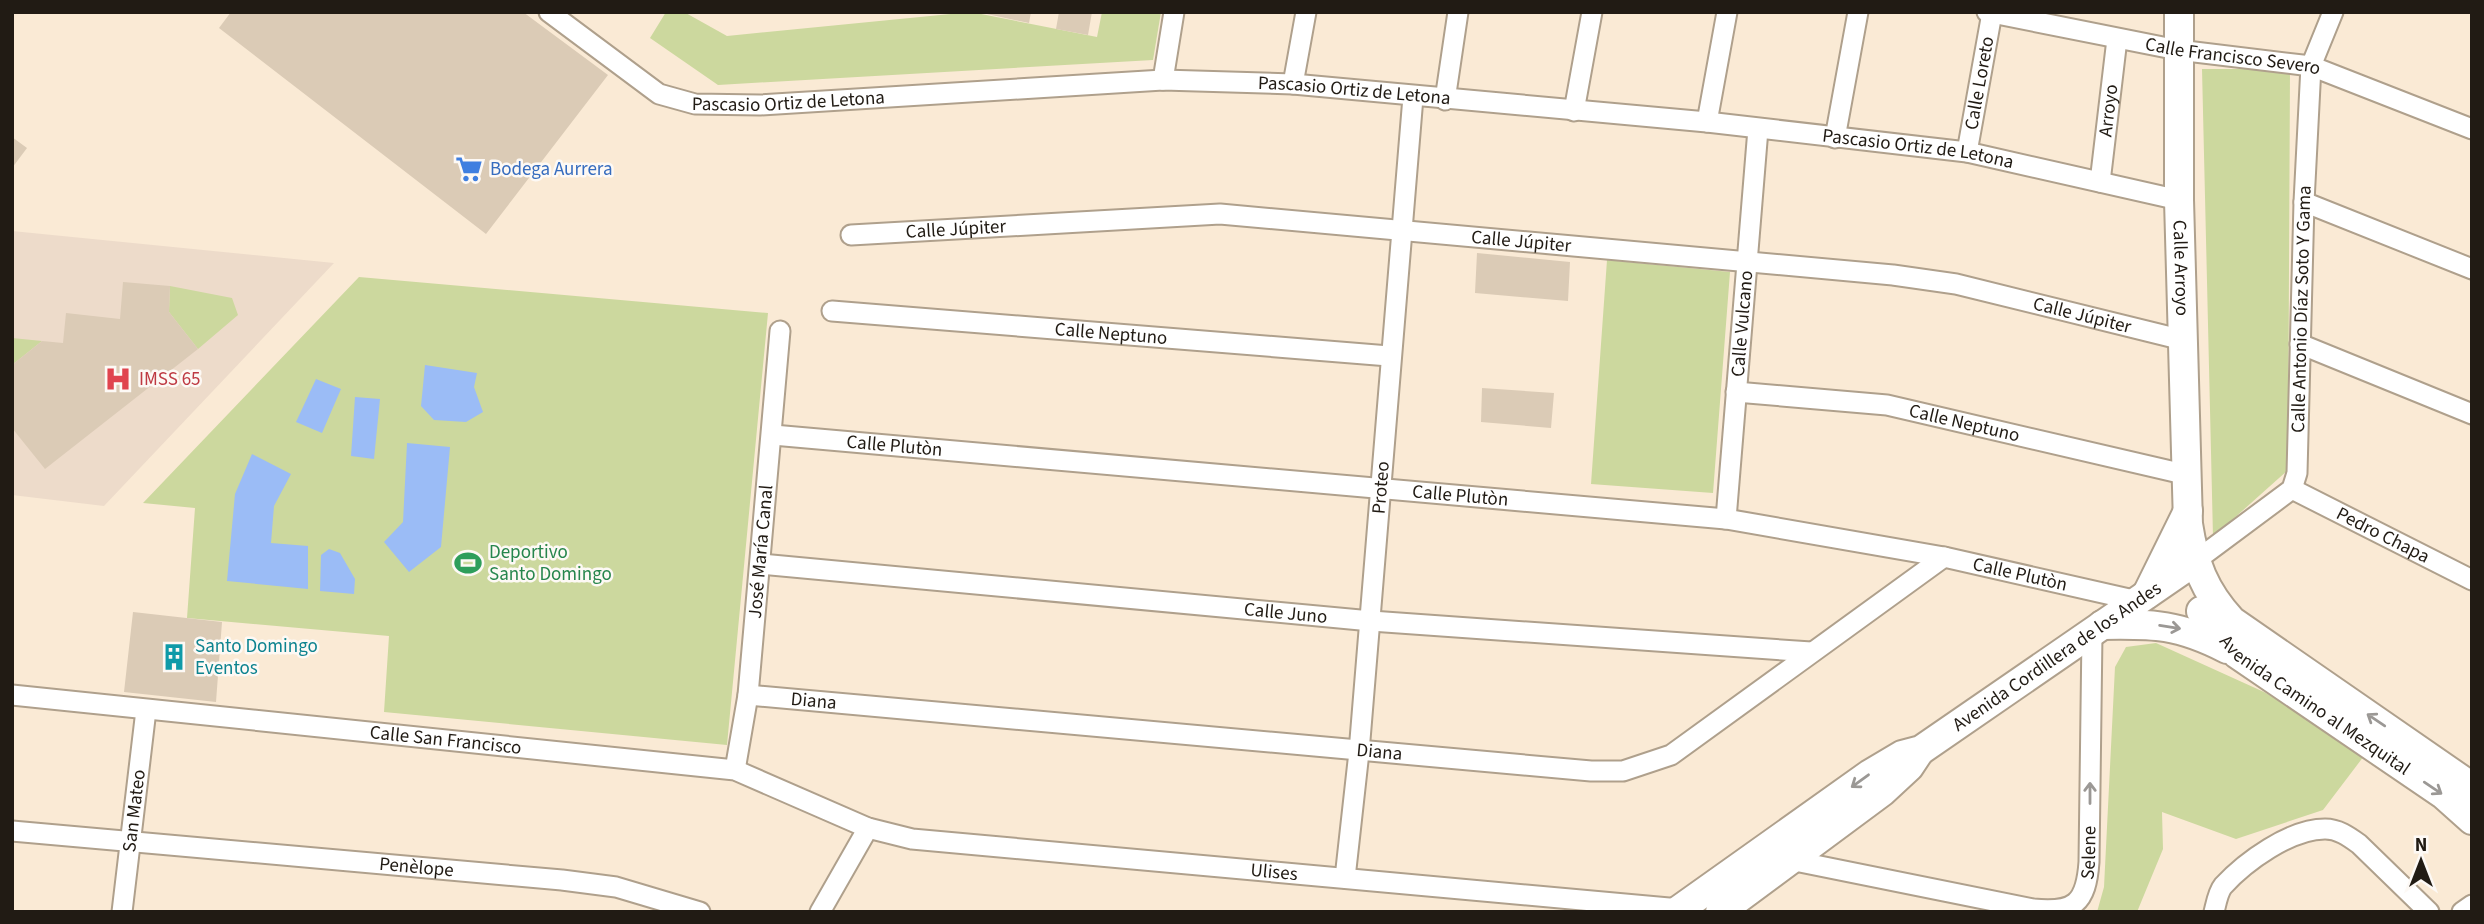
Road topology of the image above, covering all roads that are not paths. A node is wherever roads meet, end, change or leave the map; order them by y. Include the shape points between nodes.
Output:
1 (549, 12) edge
2 (1174, 12) edge
3 (1306, 12) edge
4 (1458, 12) edge
5 (1592, 12) edge
6 (1727, 12) edge
7 (1858, 12) edge
8 (2179, 12) edge
9 (2333, 12) edge
10 (1989, 13) edge
11 (2117, 38) junction
12 (2178, 50) junction
13 (2311, 66) junction
14 (1163, 80) junction
15 (1293, 85) junction
16 (1413, 97) junction
17 (1445, 100) junction
18 (1574, 111) junction
19 (1707, 122) junction
20 (1758, 129) junction
21 (2472, 129) edge
22 (1835, 138) junction
23 (1967, 152) junction
24 (2100, 182) junction
25 (2179, 200) junction
26 (2304, 202) junction
27 (1400, 229) junction
28 (851, 235) dead end
29 (1746, 262) junction
30 (2472, 269) edge
31 (832, 311) dead end
32 (780, 331) dead end
33 (2183, 340) junction
34 (2300, 344) junction
35 (1390, 356) junction
36 (1736, 392) junction
37 (2472, 414) edge
38 (773, 435) junction
39 (2188, 475) junction
40 (2292, 489) junction
41 (1380, 490) junction
42 (2188, 518) junction
43 (1726, 519) junction
44 (1944, 557) junction
45 (761, 564) junction
46 (2188, 576) junction
47 (2472, 580) edge
48 (2142, 598) junction
49 (1371, 621) junction
50 (2097, 629) junction
51 (1811, 652) junction
52 (2237, 654) junction
53 (12, 695) edge
54 (748, 695) junction
55 (146, 710) junction
56 (1921, 750) junction
57 (1359, 752) junction
58 (735, 770) junction
59 (2472, 787) edge
60 (2472, 820) edge
61 (868, 828) junction
62 (12, 831) edge
63 (130, 844) junction
64 (1790, 860) junction
65 (1345, 878) junction
66 (1968, 904) edge
67 (2472, 905) edge
68 (1678, 910) edge
69 (122, 912) edge
70 (700, 912) edge
71 (820, 912) edge
72 (1720, 912) edge
73 (2214, 912) edge
74 (2429, 912) edge
75 (2462, 912) edge

1 - 14 street, Pascasio Ortiz de Letona via 659,94 695,104 760,105
2 - 14 street
3 - 15 street
4 - 17 street
5 - 18 street
6 - 19 street
7 - 22 street
8 - 12 street, Calle Arroyo
9 - 13 street, Calle Antonio Díaz Soto Y Gama
10 - 11 street, Calle Francisco Severo
10 - 23 street, Calle Loreto
11 - 12 street, Calle Francisco Severo
11 - 24 street, Arroyo
12 - 13 street, Calle Francisco Severo
12 - 25 street, Calle Arroyo
13 - 21 street, Calle Francisco Severo
13 - 26 street, Calle Antonio Díaz Soto Y Gama
14 - 15 street, Pascasio Ortiz de Letona
15 - 16 street, Pascasio Ortiz de Letona
16 - 17 street, Pascasio Ortiz de Letona
16 - 27 street, Proteo
17 - 18 street, Pascasio Ortiz de Letona
18 - 19 street, Pascasio Ortiz de Letona
19 - 20 street, Pascasio Ortiz de Letona
20 - 22 street, Pascasio Ortiz de Letona
20 - 29 street, Calle Vulcano
22 - 23 street, Pascasio Ortiz de Letona
23 - 24 street, Pascasio Ortiz de Letona
24 - 25 street, Pascasio Ortiz de Letona
25 - 33 street, Calle Arroyo
26 - 30 street
26 - 34 street, Calle Antonio Díaz Soto Y Gama
27 - 28 street, Calle Júpiter via 1220,214
27 - 29 street, Calle Júpiter
27 - 35 street, Proteo
29 - 33 street, Calle Júpiter via 1956,284
29 - 36 street, Calle Vulcano
31 - 35 street, Calle Neptuno
32 - 38 street, José María Canal
33 - 39 street, Calle Arroyo
34 - 37 street
34 - 40 street, Calle Antonio Díaz Soto Y Gama via 2298,459
35 - 41 street, Proteo
36 - 39 street, Calle Neptuno via 1887,405
36 - 43 street, Calle Vulcano
38 - 41 street, Calle Plutòn
38 - 45 street, José María Canal
39 - 42 street, Calle Arroyo
40 - 46 street
40 - 47 street, Pedro Chapa
41 - 43 street, Calle Plutòn
41 - 49 street, Proteo
42 - 46 street, Calle Arroyo
42 - 48 street
43 - 44 street, Calle Plutòn
44 - 48 street, Calle Plutòn
44 - 51 street, Diana
45 - 49 street, Calle Juno
45 - 54 street, José María Canal
46 - 48 street, Avenida Cordillera de los Andes
46 - 52 street, Avenida Camino al Mezquital
59 -> 46 street, Avenida Camino al Mezquital via 2232,621
48 - 50 street, Avenida Cordillera de los Andes
49 - 51 street, Calle Juno
49 - 57 street, Proteo
50 -> 52 street via 2171,625
50 - 56 street, Avenida Cordillera de los Andes
66 -> 50 street, Selene via 2057,911 2081,897 2089,862
51 - 57 street, Diana via 1671,755 1623,771
52 -> 60 street, Avenida Camino al Mezquital via 2444,795
53 - 55 street, Calle San Francisco
54 - 57 street, Diana
54 - 58 street, José María Canal
55 - 58 street, Calle San Francisco
55 - 63 street, San Mateo
56 - 64 street, Avenida Cordillera de los Andes via 1882,792
56 -> 68 street, Avenida Cordillera de los Andes via 1902,755 1870,774
57 - 65 street, Proteo
58 - 61 street, Calle San Francisco
61 - 65 street, Ulises via 963,845
61 - 71 street
62 - 63 street, Penèlope
63 - 69 street, San Mateo
63 - 70 street, Penèlope via 576,882 616,887
64 - 66 street, Selene
64 - 72 street, Avenida Cordillera de los Andes
65 - 68 street, Ulises
67 - 75 street
73 - 74 street via 2221,888 2260,853 2324,829 2346,834

